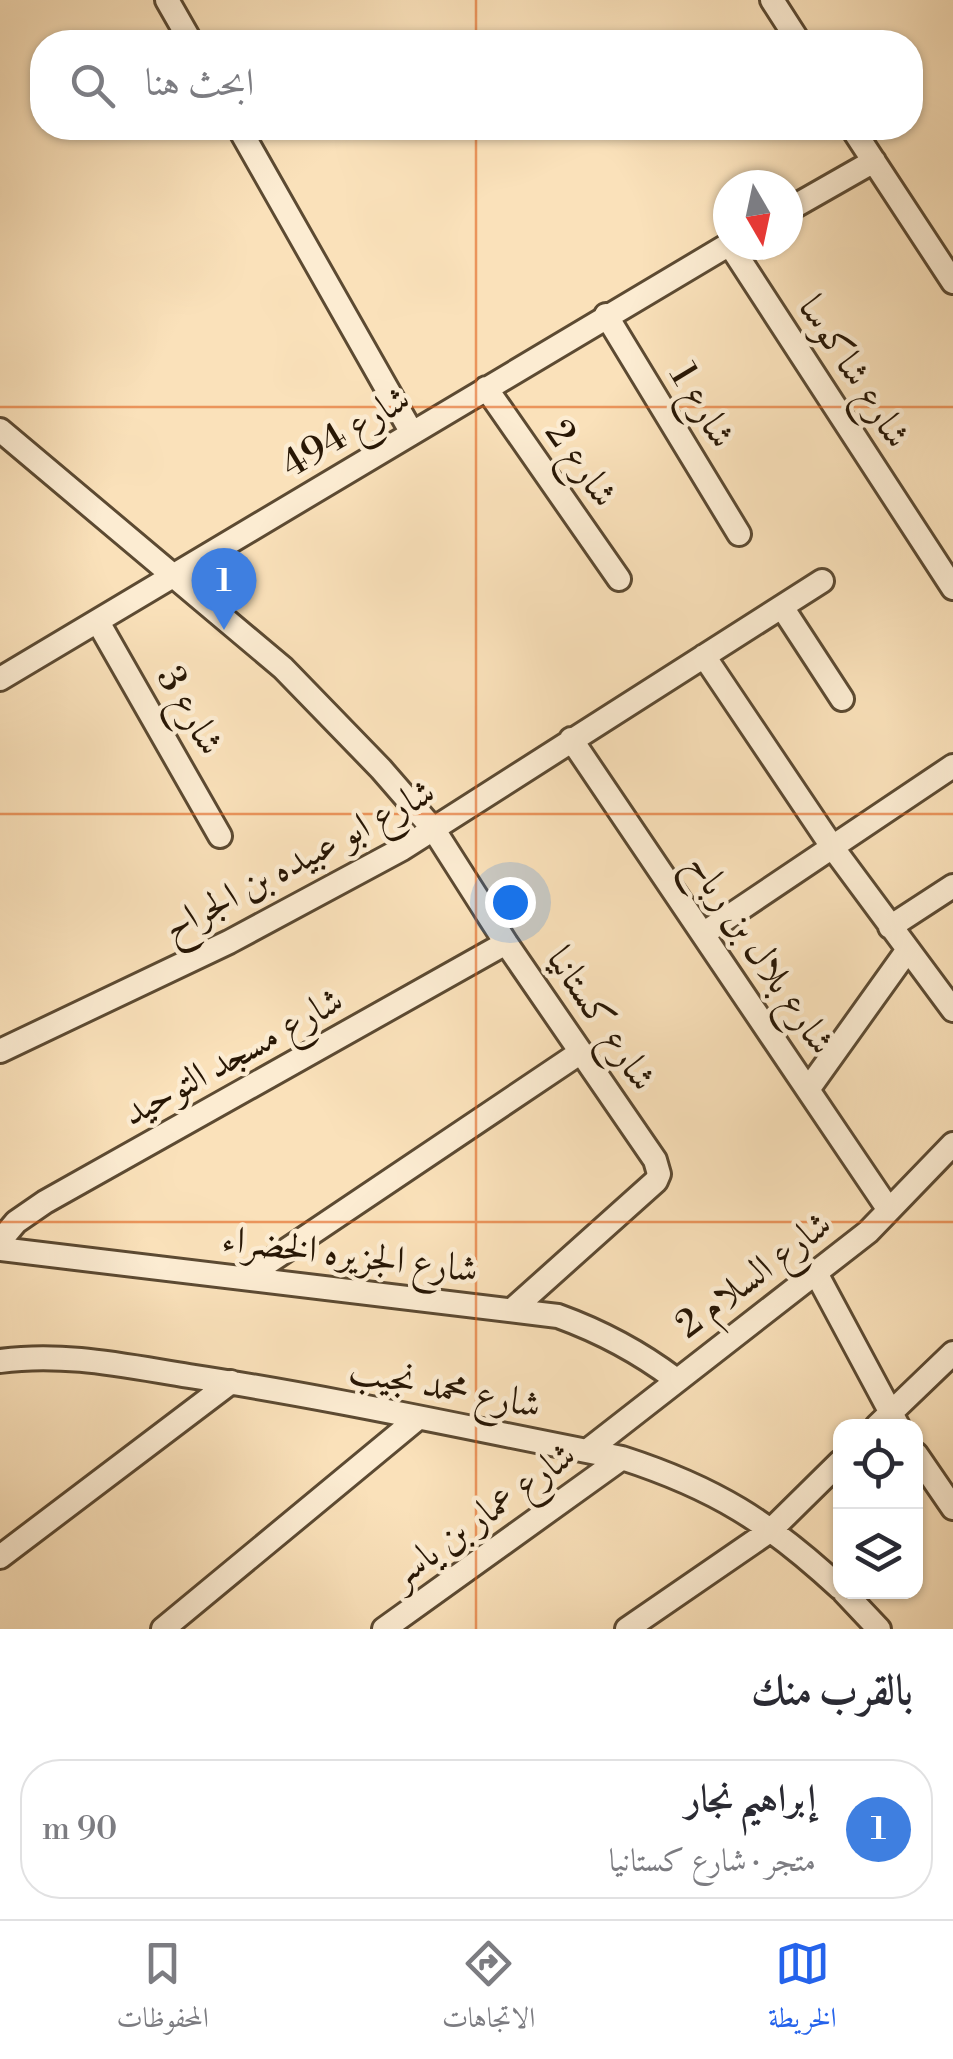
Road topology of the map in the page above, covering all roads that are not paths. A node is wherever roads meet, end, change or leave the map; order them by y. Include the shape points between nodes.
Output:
1 (167, 0) edge
2 (772, 0) edge
3 (184, 30) edge
4 (791, 30) edge
5 (246, 140) edge
6 (860, 140) edge
7 (874, 161) junction
8 (803, 201) edge
9 (713, 254) edge
10 (739, 260) edge
11 (953, 282) edge
12 (606, 315) junction
13 (486, 388) junction
14 (0, 430) edge
15 (412, 433) junction
16 (739, 534) dead end
17 (173, 578) junction
18 (618, 579) dead end
19 (822, 582) dead end
20 (953, 588) edge
21 (782, 607) junction
22 (98, 622) junction
23 (704, 656) junction
24 (0, 679) edge
25 (842, 699) dead end
26 (571, 739) junction
27 (953, 766) edge
28 (434, 830) junction
29 (220, 836) dead end
30 (832, 848) junction
31 (953, 886) edge
32 (890, 926) junction
33 (703, 934) junction
34 (506, 943) junction
35 (907, 951) junction
36 (953, 1010) edge
37 (0, 1051) edge
38 (581, 1052) junction
39 (809, 1088) junction
40 (953, 1144) edge
41 (890, 1210) junction
42 (0, 1241) edge
43 (0, 1249) edge
44 (816, 1273) junction
45 (245, 1278) junction
46 (512, 1310) junction
47 (953, 1353) edge
48 (0, 1361) edge
49 (675, 1379) junction
50 (231, 1382) junction
51 (418, 1418) junction
52 (888, 1419) edge
53 (892, 1419) edge
54 (586, 1451) junction
55 (622, 1458) junction
56 (923, 1464) edge
57 (833, 1469) edge
58 (953, 1508) edge
59 (771, 1530) junction
60 (0, 1557) edge
61 (833, 1582) edge
62 (851, 1599) edge
63 (163, 1629) edge
64 (384, 1629) edge
65 (628, 1629) edge
66 (879, 1629) edge

1 - 3 street
2 - 4 street
5 - 15 street
6 - 7 street
7 - 8 street
7 - 11 street
9 - 12 street, شارع 494
10 - 20 street, شارع شاكوسا
12 - 13 street, شارع 494
12 - 16 street, شارع 1
13 - 15 street, شارع 494
13 - 18 street, شارع 2
14 - 17 street, شارع كستانيا
15 - 17 street, شارع 494
17 - 22 street, شارع 494
17 - 28 street, شارع كستانيا via 283,668
19 - 21 street, شارع ابو عبيده بن الجراح
21 - 23 street, شارع ابو عبيده بن الجراح
21 - 25 street
22 - 24 street, شارع 494
22 - 29 street, شارع 3
23 - 26 street, شارع ابو عبيده بن الجراح
23 - 30 street
26 - 28 street, شارع ابو عبيده بن الجراح
26 - 33 street, شارع بلال بن رباح
27 - 30 street
28 - 34 street, شارع كستانيا
28 - 37 street, شارع ابو عبيده بن الجراح via 273,919
30 - 32 street
30 - 33 street
31 - 32 street
32 - 35 street
33 - 39 street, شارع بلال بن رباح
34 - 38 street, شارع كستانيا
34 - 42 street, شارع مسجد التوحيد via 45,1202
35 - 36 street
35 - 39 street
38 - 45 street
38 - 46 street, شارع كستانيا via 659,1174
39 - 41 street, شارع بلال بن رباح
40 - 41 street, شارع السلام 2
41 - 44 street, شارع السلام 2
43 - 45 street, شارع الجزيره الخضراء
44 - 49 street, شارع السلام 2
44 - 52 street
45 - 46 street, شارع الجزيره الخضراء
46 - 49 street, شارع الجزيره الخضراء via 601,1331
47 - 53 street
48 - 50 street, شارع محمد نجيب via 70,1358
49 - 54 street, شارع السلام 2
50 - 51 street, شارع محمد نجيب
50 - 60 street
51 - 54 street, شارع محمد نجيب
51 - 63 street
54 - 55 street, شارع محمد نجيب
55 - 59 street, شارع محمد نجيب via 724,1498
55 - 64 street, شارع عمار بن ياسر
56 - 58 street
57 - 59 street
59 - 61 street, شارع محمد نجيب
59 - 65 street
62 - 66 street, شارع محمد نجيب

